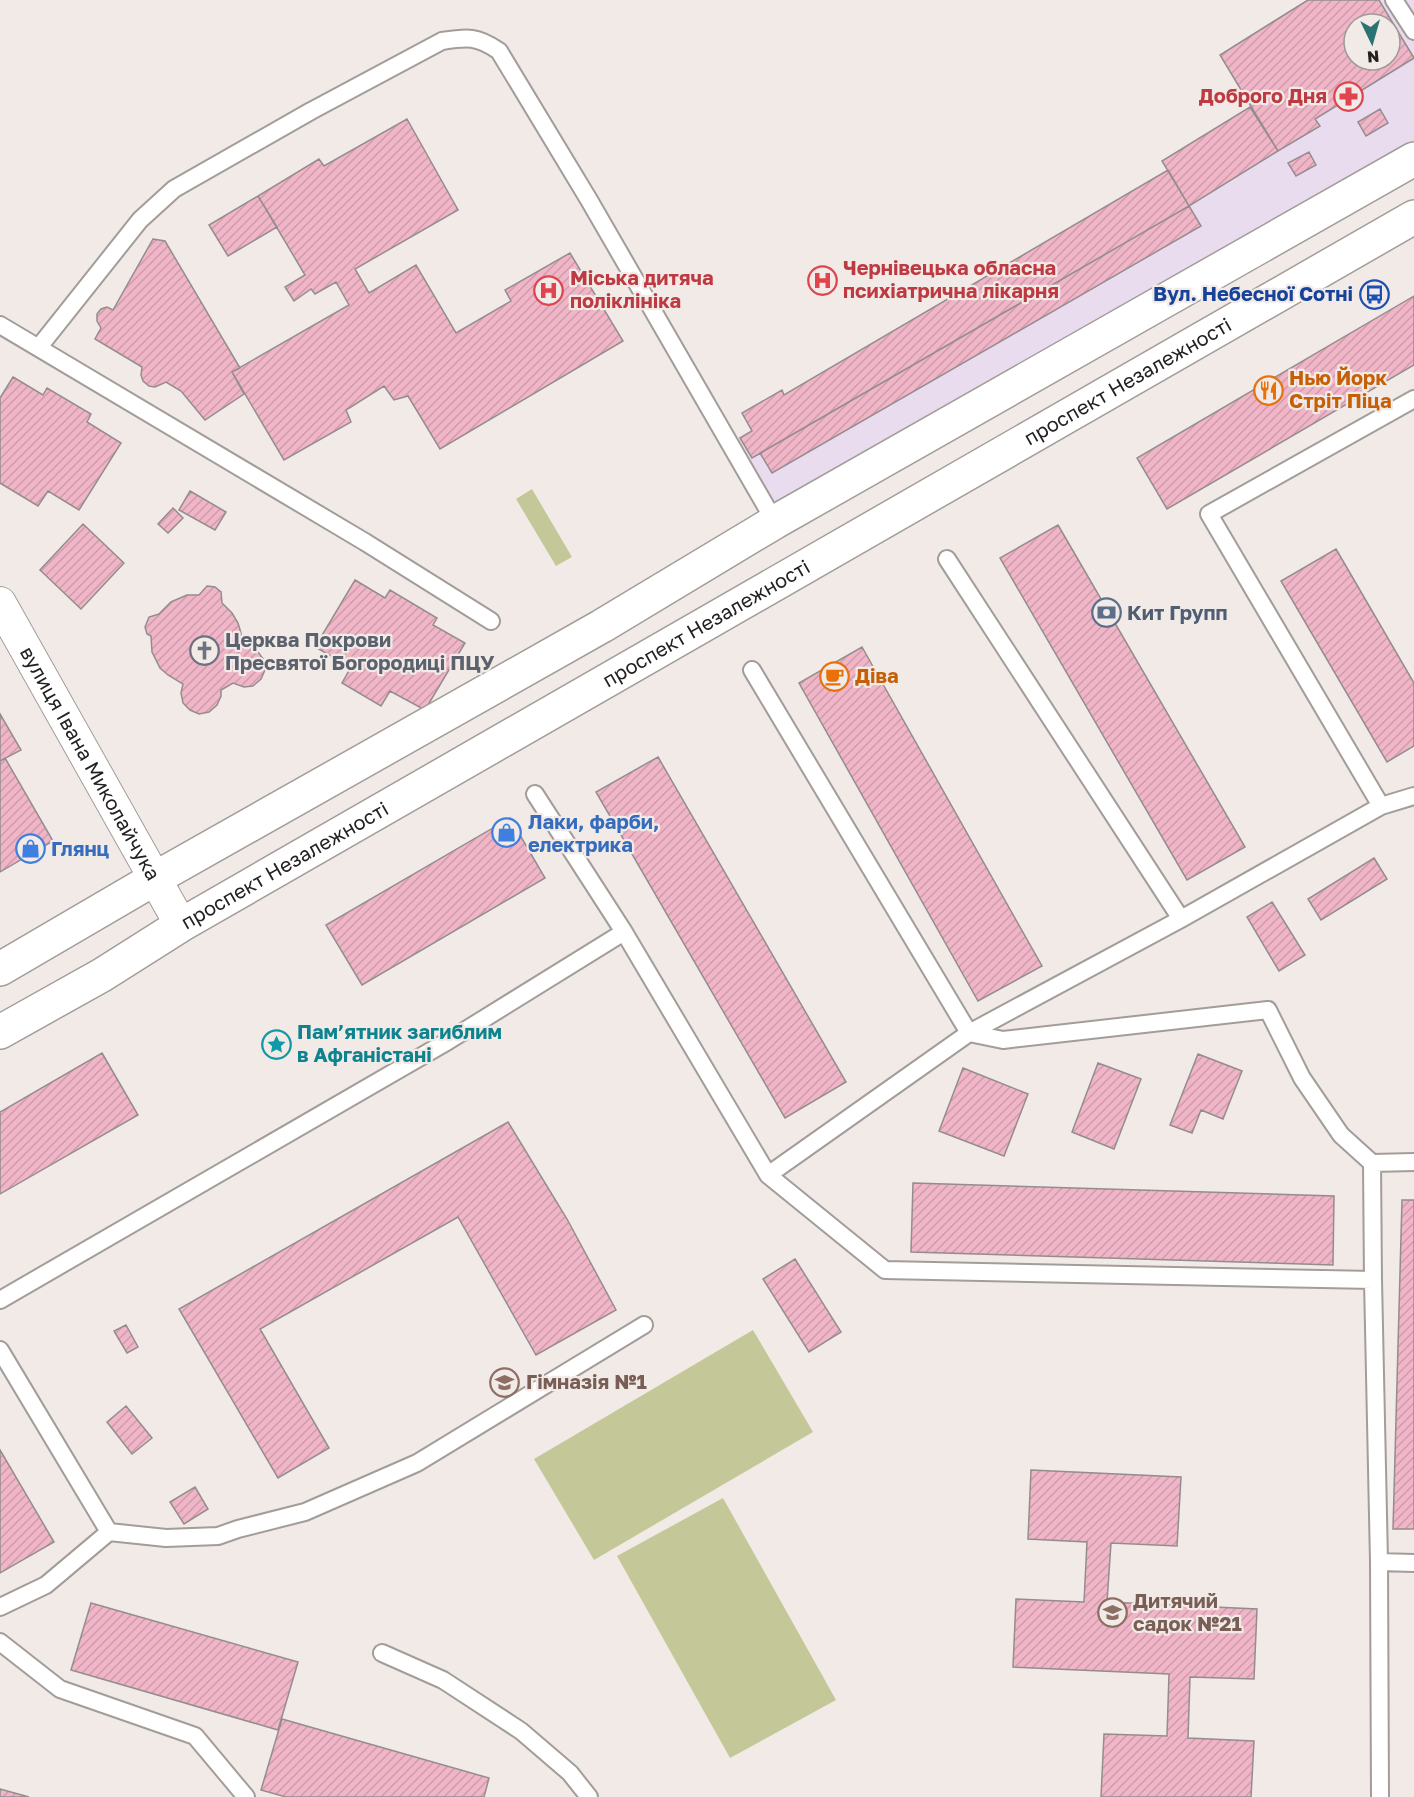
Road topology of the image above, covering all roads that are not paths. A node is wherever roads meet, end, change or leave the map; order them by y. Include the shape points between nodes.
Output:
1 (1394, 0) edge
2 (1414, 31) edge
3 (1414, 159) edge
4 (1414, 217) edge
5 (0, 325) edge
6 (39, 347) junction
7 (1414, 399) edge
8 (775, 522) junction
9 (947, 560) dead end
10 (0, 603) edge
11 (491, 621) dead end
12 (752, 670) dead end
13 (535, 794) dead end
14 (1414, 796) edge
15 (1380, 806) junction
16 (154, 879) junction
17 (1181, 919) junction
18 (181, 925) junction
19 (624, 932) junction
20 (0, 969) edge
21 (0, 1032) edge
22 (969, 1033) junction
23 (1414, 1162) edge
24 (1372, 1163) junction
25 (768, 1175) junction
26 (1372, 1280) junction
27 (0, 1300) edge
28 (644, 1325) dead end
29 (0, 1350) edge
30 (110, 1532) junction
31 (1379, 1562) junction
32 (1414, 1563) edge
33 (0, 1607) edge
34 (0, 1642) edge
35 (382, 1653) dead end
36 (246, 1797) edge
37 (589, 1797) edge
38 (1380, 1797) edge

1 - 2 lane
3 - 8 main road
4 - 18 main road, проспект Незалежності
5 - 6 lane
6 - 8 lane via 140,220 174,189 442,41 483,40 499,51 547,130
6 - 11 lane
7 - 15 lane via 1209,514
8 - 16 main road via 602,626
9 - 17 lane
10 - 16 street, вулиця Івана Миколайчука
12 - 22 lane
13 - 19 lane
14 - 15 lane
15 - 17 lane
16 - 18 street, вулиця Івана Миколайчука
16 - 20 main road
17 - 22 lane
18 - 21 main road, проспект Незалежності
19 - 25 lane
19 - 27 lane via 448,1041
22 - 24 lane via 1004,1040 1268,1010 1302,1078 1341,1135
22 - 25 lane
23 - 24 lane
24 - 26 lane
25 - 26 lane via 885,1270
26 - 31 lane
28 - 30 lane via 417,1463 305,1512 218,1536 166,1538
29 - 30 lane
30 - 33 lane via 46,1585
31 - 32 lane
31 - 38 lane
34 - 36 lane via 60,1689 195,1736
35 - 37 lane via 442,1680 521,1731 570,1773

